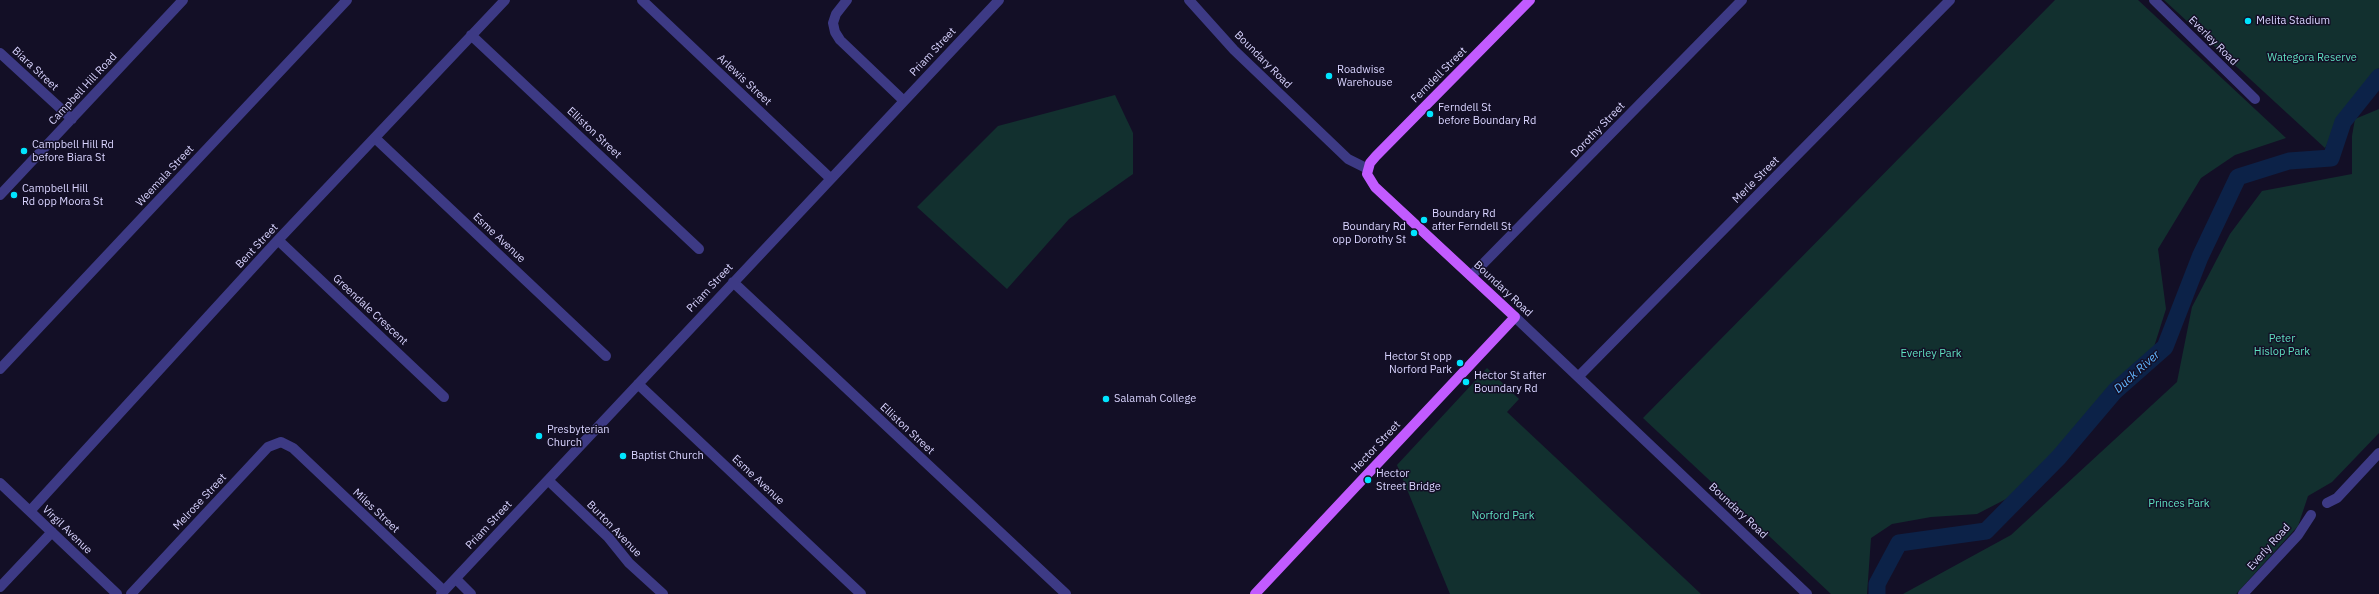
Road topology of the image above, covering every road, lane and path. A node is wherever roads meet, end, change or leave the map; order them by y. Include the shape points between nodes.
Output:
1 (183, 0) edge
2 (347, 0) edge
3 (505, 0) edge
4 (642, 0) edge
5 (847, 0) edge
6 (999, 0) edge
7 (1189, 0) edge
8 (1530, 0) edge
9 (1742, 0) edge
10 (1950, 0) edge
11 (2154, 0) edge
12 (471, 35) junction
13 (0, 53) edge
14 (2255, 100) dead end
15 (904, 101) junction
16 (72, 119) junction
17 (375, 138) junction
18 (1368, 169) junction
19 (830, 178) junction
20 (0, 195) edge
21 (278, 240) junction
22 (700, 249) dead end
23 (1472, 276) junction
24 (733, 282) junction
25 (1515, 317) junction
26 (606, 356) dead end
27 (0, 369) edge
28 (1578, 377) junction
29 (638, 384) junction
30 (444, 397) dead end
31 (293, 448) joint
32 (2379, 453) edge
33 (548, 480) junction
34 (0, 483) edge
35 (2327, 503) dead end
36 (30, 511) junction
37 (2311, 515) dead end
38 (52, 532) junction
39 (456, 579) junction
40 (0, 587) edge
41 (442, 592) edge
42 (117, 594) edge
43 (131, 594) edge
44 (471, 594) edge
45 (663, 594) edge
46 (861, 594) edge
47 (1066, 594) edge
48 (1255, 594) edge
49 (1807, 594) edge
50 (2243, 594) edge

1 - 16 street, Campbell Hill Road
2 - 27 street, Weemala Street
3 - 12 street, Bent Street
4 - 19 street, Arlewis Street
5 - 15 street via 836,14 835,32 840,40
6 - 15 street, Priam Street
7 - 18 street, Boundary Road via 1234,50 1348,159
8 - 18 main road, Ferndell Street via 1376,156
9 - 23 street, Dorothy Street
10 - 28 street, Merle Street
11 - 14 street, Everley Road
12 - 17 street, Bent Street
12 - 22 street, Elliston Street
13 - 16 street, Biara Street
15 - 19 street, Priam Street
16 - 20 street, Campbell Hill Road
17 - 21 street, Bent Street
17 - 26 street, Esme Avenue
18 - 23 main road, Boundary Road via 1369,180 1375,187
19 - 24 street, Priam Street
21 - 30 street, Greendale Crescent
21 - 36 street, Bent Street
23 - 25 main road, Boundary Road
24 - 29 street, Priam Street
24 - 47 street, Elliston Street
25 - 28 street, Boundary Road
25 - 48 main road, Hector Street
28 - 49 street, Boundary Road
29 - 33 street, Priam Street
29 - 46 street, Esme Avenue
31 - 41 street, Miles Street
31 - 43 street, Melrose Street via 281,442 268,447
32 - 35 street via 2337,498
33 - 39 street, Priam Street
33 - 45 street, Burton Avenue
34 - 36 street, Virgil Avenue
36 - 38 street, Virgil Avenue
37 - 50 street, Everly Road via 2298,535
38 - 40 street
38 - 42 street, Virgil Avenue
39 - 41 street, Priam Street
39 - 44 street

